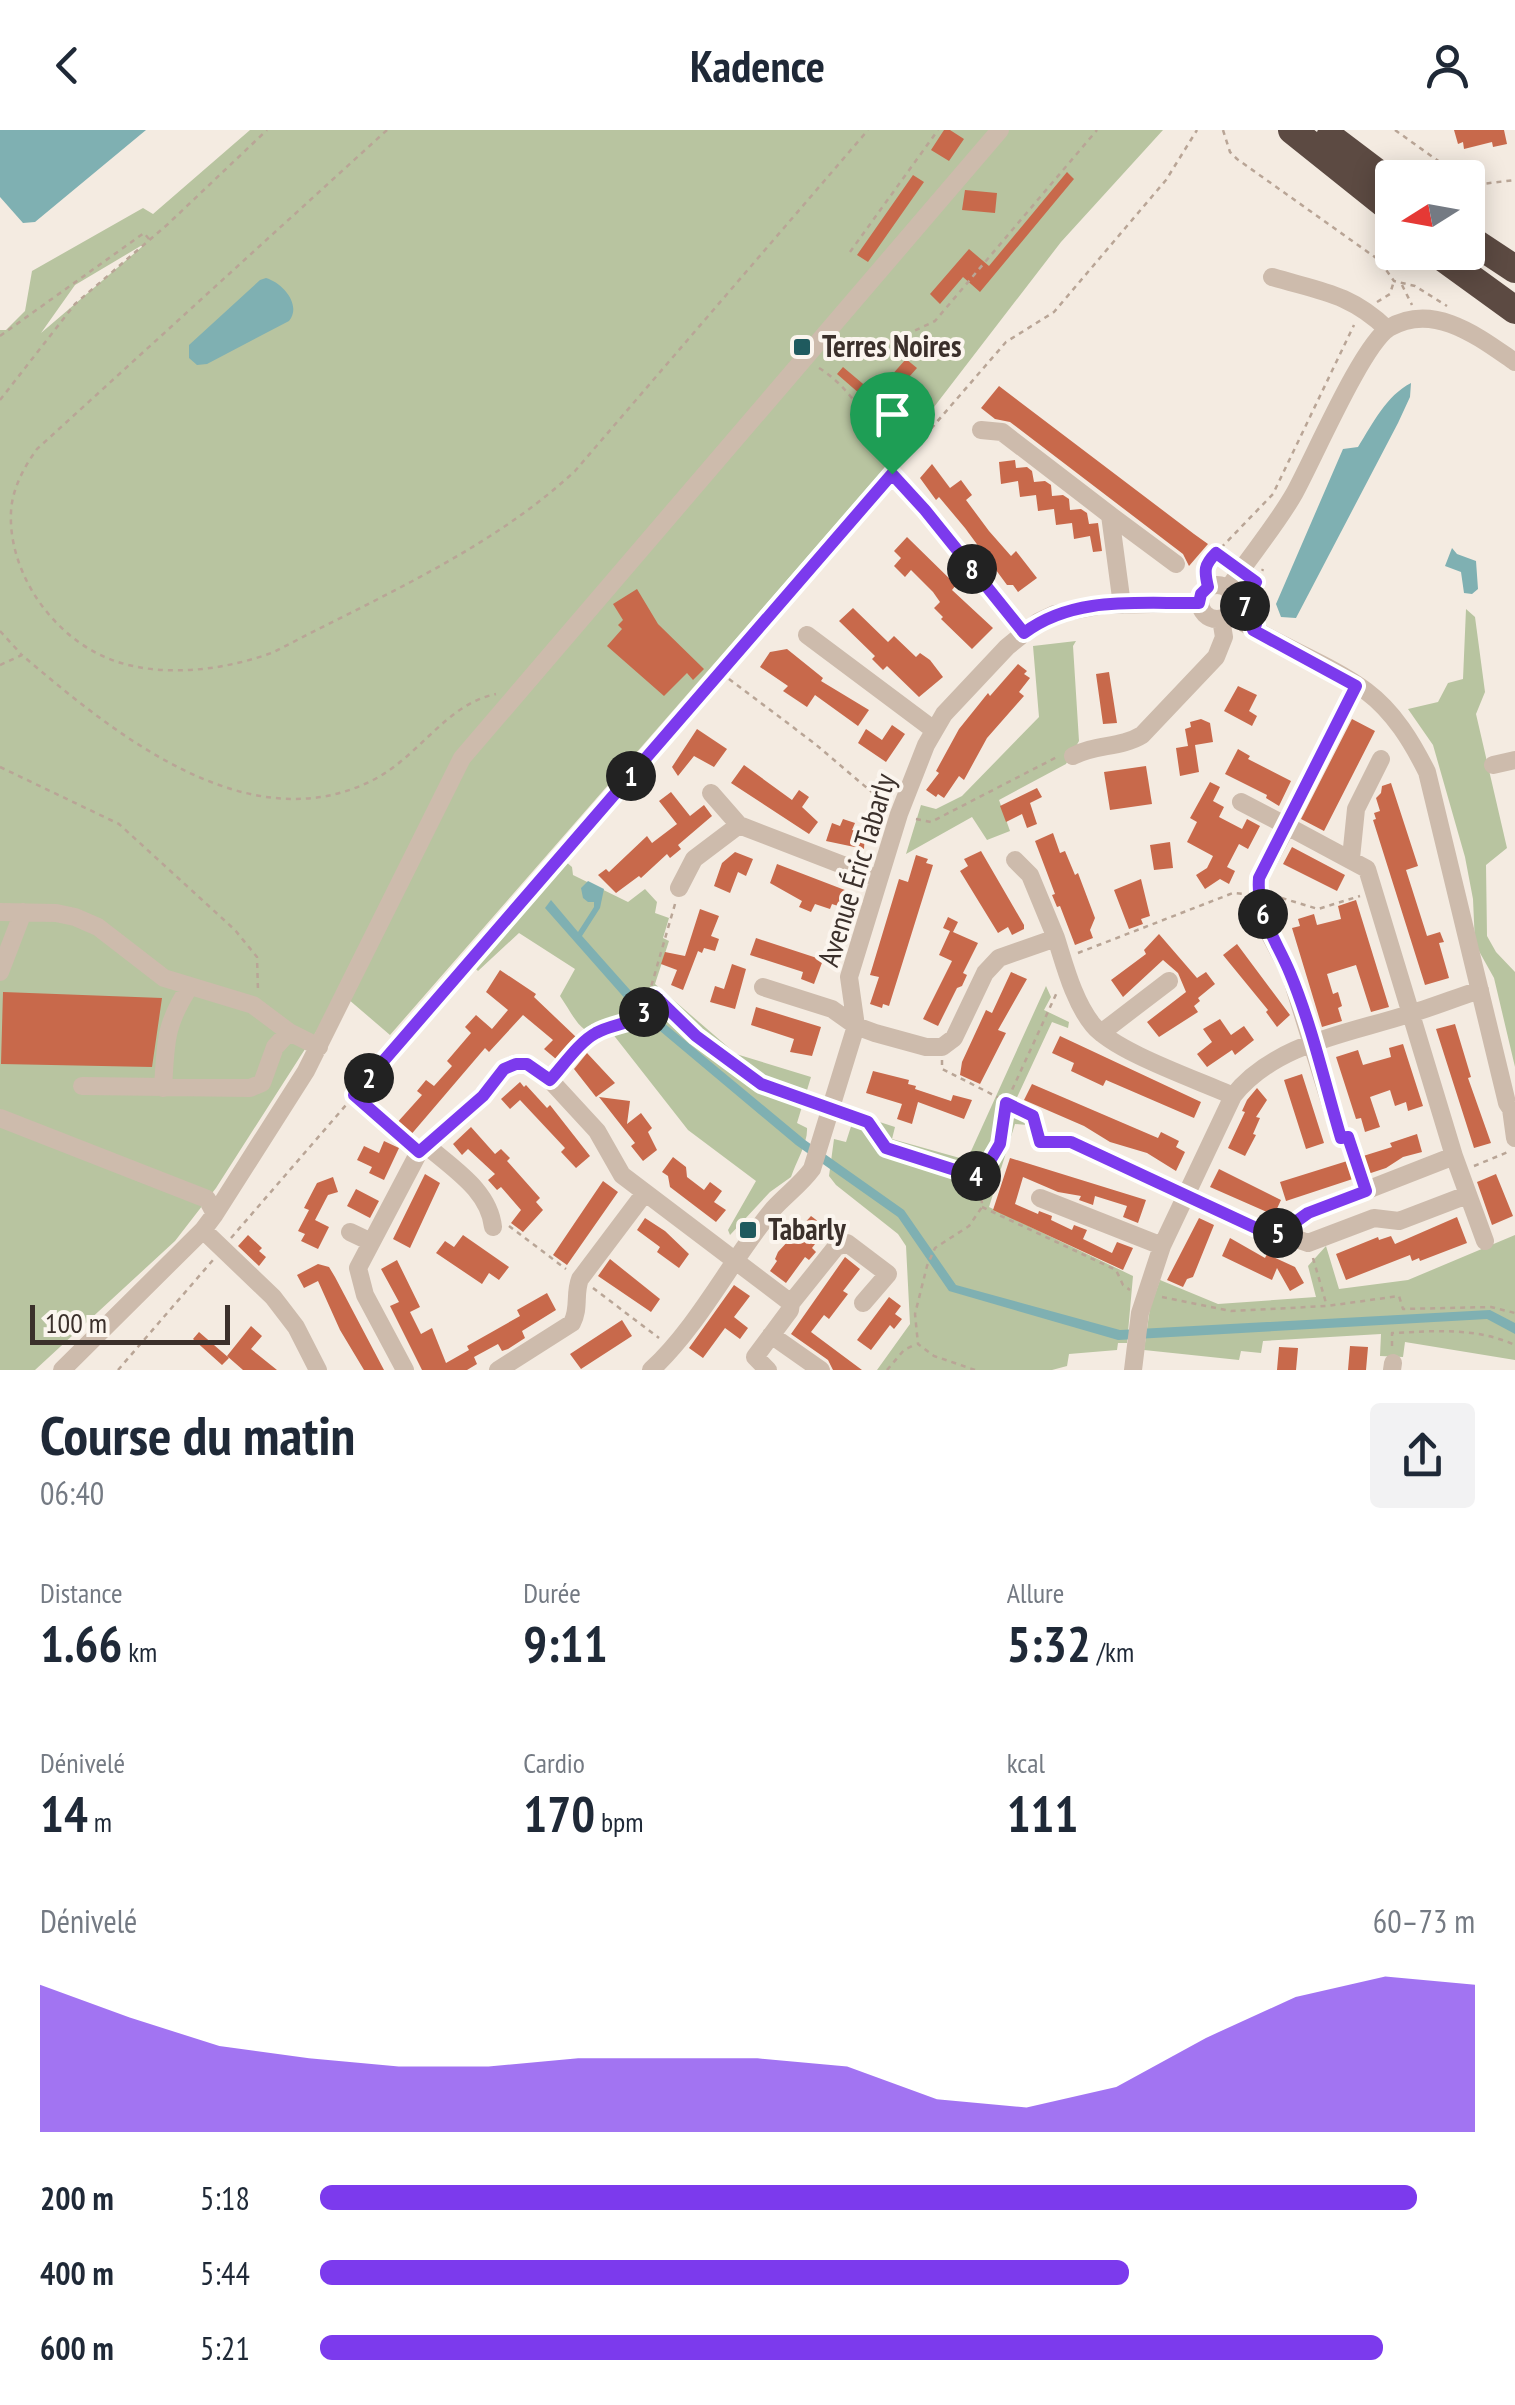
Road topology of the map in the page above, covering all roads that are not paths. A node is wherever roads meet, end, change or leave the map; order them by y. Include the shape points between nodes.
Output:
1 (1000, 130) edge
2 (1292, 130) edge
3 (1327, 142) edge
4 (1375, 160) edge
5 (1375, 173) edge
6 (1375, 192) edge
7 (1375, 208) edge
8 (1485, 239) edge
9 (1485, 249) edge
10 (1515, 257) edge
11 (1515, 269) edge
12 (1461, 270) edge
13 (1481, 270) edge
14 (1272, 278) dead end
15 (1515, 292) edge
16 (1515, 310) edge
17 (1387, 329) junction
18 (1515, 362) edge
19 (982, 430) dead end
20 (925, 510) road end
21 (1110, 515) junction
22 (1176, 564) dead end
23 (1228, 589) junction
24 (1204, 595) junction
25 (1122, 605) junction
26 (1226, 616) junction
27 (1024, 633) junction
28 (807, 635) dead end
29 (934, 730) junction
30 (1073, 756) road end
31 (1381, 759) dead end
32 (1515, 760) edge
33 (1493, 765) dead end
34 (711, 793) dead end
35 (1241, 802) dead end
36 (740, 826) junction
37 (1287, 826) junction
38 (1351, 858) junction
39 (1015, 860) dead end
40 (879, 880) junction
41 (679, 888) road end
42 (0, 912) edge
43 (22, 912) junction
44 (7, 935) edge
45 (1056, 938) junction
46 (0, 972) edge
47 (1169, 981) dead end
48 (190, 986) junction
49 (763, 987) dead end
50 (1480, 990) junction
51 (1412, 1014) junction
52 (856, 1026) junction
53 (289, 1032) junction
54 (1101, 1034) junction
55 (1312, 1043) junction
56 (319, 1047) junction
57 (82, 1086) dead end
58 (163, 1088) junction
59 (1510, 1094) edge
60 (1233, 1096) junction
61 (0, 1118) edge
62 (1341, 1138) road end
63 (1040, 1142) road end
64 (1514, 1143) edge
65 (423, 1148) junction
66 (1456, 1164) junction
67 (644, 1194) junction
68 (1467, 1195) junction
69 (1186, 1196) junction
70 (1040, 1198) dead end
71 (216, 1214) junction
72 (493, 1227) dead end
73 (204, 1230) junction
74 (350, 1232) dead end
75 (1280, 1233) junction
76 (1485, 1241) dead end
77 (371, 1242) junction
78 (1162, 1246) junction
79 (736, 1262) junction
80 (863, 1303) dead end
81 (791, 1304) junction
82 (771, 1334) junction
83 (672, 1348) junction
84 (818, 1369) edge
85 (62, 1370) edge
86 (318, 1370) edge
87 (406, 1370) edge
88 (498, 1370) edge
89 (655, 1370) edge
90 (670, 1370) edge
91 (768, 1370) edge
92 (1133, 1370) edge

1 - 56 street via 462,758
2 - 3 highway
3 - 4 highway
3 - 5 highway
3 - 6 highway
3 - 7 highway via 1356,194
8 - 10 highway
9 - 11 highway
12 - 16 highway
13 - 15 highway
14 - 17 street via 1347,298
17 - 18 street via 1434,320 1465,328
17 - 23 street via 1369,350 1292,498
19 - 21 street via 1002,432
20 - 27 street
21 - 22 street
21 - 25 street
23 - 24 street via 1218,585
23 - 26 street via 1234,603
24 - 25 street, Avenue Éric Tabarly
24 - 26 street via 1206,616
25 - 27 street, Avenue Éric Tabarly via 1072,609
26 - 30 street via 1216,658 1142,736
26 - 50 street via 1356,686 1412,742 1426,772
27 - 29 street, Avenue Éric Tabarly
28 - 29 street
29 - 40 street, Avenue Éric Tabarly
31 - 38 street via 1356,810
32 - 33 street
34 - 36 street
35 - 37 street
36 - 40 street
36 - 41 street via 694,858
37 - 38 street
37 - 55 street via 1259,878 1258,895
38 - 51 street via 1367,869
39 - 45 street via 1030,875
40 - 52 street, Avenue Éric Tabarly via 850,977
42 - 43 street
43 - 44 street
43 - 48 street via 56,913 98,927 164,978
44 - 46 street
45 - 52 street via 998,958 954,1038 942,1047
45 - 54 street via 1087,1017
47 - 54 street
48 - 53 street via 253,1005
48 - 58 street via 166,1031
49 - 52 street via 832,1009
50 - 51 street
50 - 59 street
51 - 55 street
51 - 66 street
52 - 79 street, Avenue Éric Tabarly via 800,1186 776,1206
53 - 56 street
53 - 58 street via 275,1047 262,1083
54 - 60 street
55 - 60 street via 1259,1068
55 - 62 street
56 - 71 street
57 - 58 street
59 - 64 street
60 - 69 street
61 - 71 street via 207,1199
63 - 69 street via 1071,1142
65 - 67 street via 504,1069 527,1064 597,1131 622,1176
65 - 72 street via 484,1196
65 - 77 street
66 - 68 street
66 - 75 street via 1308,1213
67 - 79 street
67 - 88 street via 580,1279 572,1323
68 - 75 street via 1399,1222 1374,1218 1308,1242
68 - 76 street
69 - 75 street
69 - 78 street
70 - 78 street
71 - 73 street
73 - 85 street
73 - 86 street via 272,1297
74 - 77 street
77 - 87 street via 359,1280
78 - 92 street via 1143,1304
79 - 81 street
79 - 83 street, Avenue Éric Tabarly
80 - 81 street via 888,1274 847,1243 836,1247
81 - 82 street
82 - 84 street
82 - 91 street via 755,1357
83 - 89 street, Avenue Éric Tabarly
83 - 90 street

